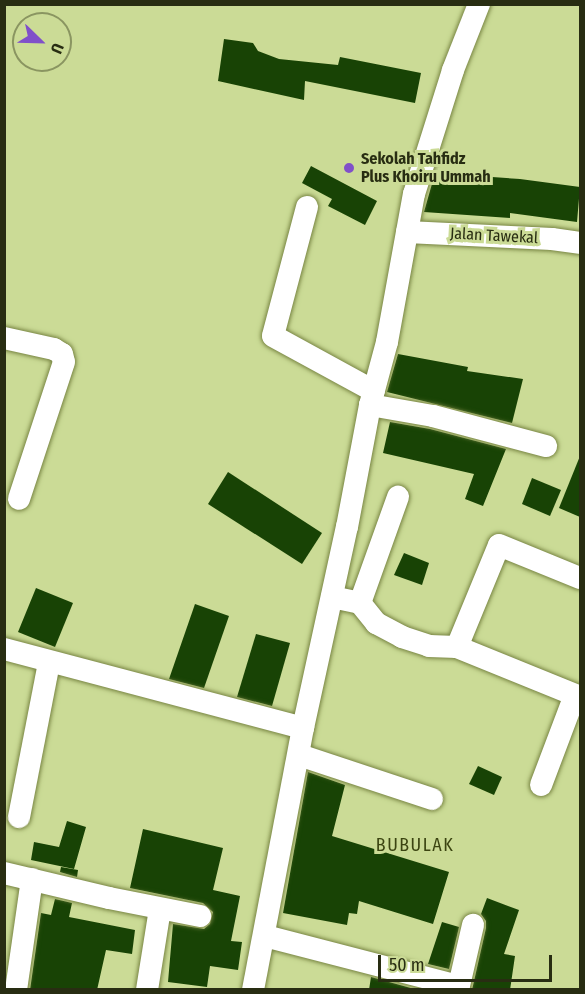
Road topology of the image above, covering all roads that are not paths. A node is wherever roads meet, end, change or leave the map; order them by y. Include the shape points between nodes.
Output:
1 (479, 4) edge
2 (307, 207) dead end
3 (407, 232) junction
4 (580, 243) edge
5 (4, 338) edge
6 (372, 398) junction
7 (546, 446) dead end
8 (398, 497) dead end
9 (18, 499) dead end
10 (580, 578) edge
11 (332, 597) junction
12 (360, 603) junction
13 (457, 647) junction
14 (4, 649) edge
15 (49, 663) junction
16 (578, 696) edge
17 (303, 728) junction
18 (299, 755) junction
19 (541, 785) dead end
20 (432, 799) dead end
21 (19, 816) dead end
22 (4, 873) edge
23 (32, 879) junction
24 (160, 909) junction
25 (200, 916) dead end
26 (473, 925) dead end
27 (265, 936) junction
28 (458, 988) edge
29 (16, 990) edge
30 (147, 990) edge
31 (253, 990) edge

1 - 3 street via 433,129
2 - 6 street via 273,336
3 - 4 street, Jalan Tawekal
3 - 6 street via 387,342
5 - 9 street via 54,349 62,354 64,362
6 - 7 street
6 - 11 street
8 - 12 street
10 - 13 street via 499,546
11 - 12 street
11 - 17 street
12 - 13 street via 376,623 402,637 429,645
13 - 16 street
14 - 15 street
15 - 17 street
15 - 21 street
16 - 19 street
17 - 18 street
18 - 20 street
18 - 27 street
22 - 23 street
23 - 24 street
23 - 29 street
24 - 25 street
24 - 30 street
26 - 28 street
27 - 28 street
27 - 31 street

